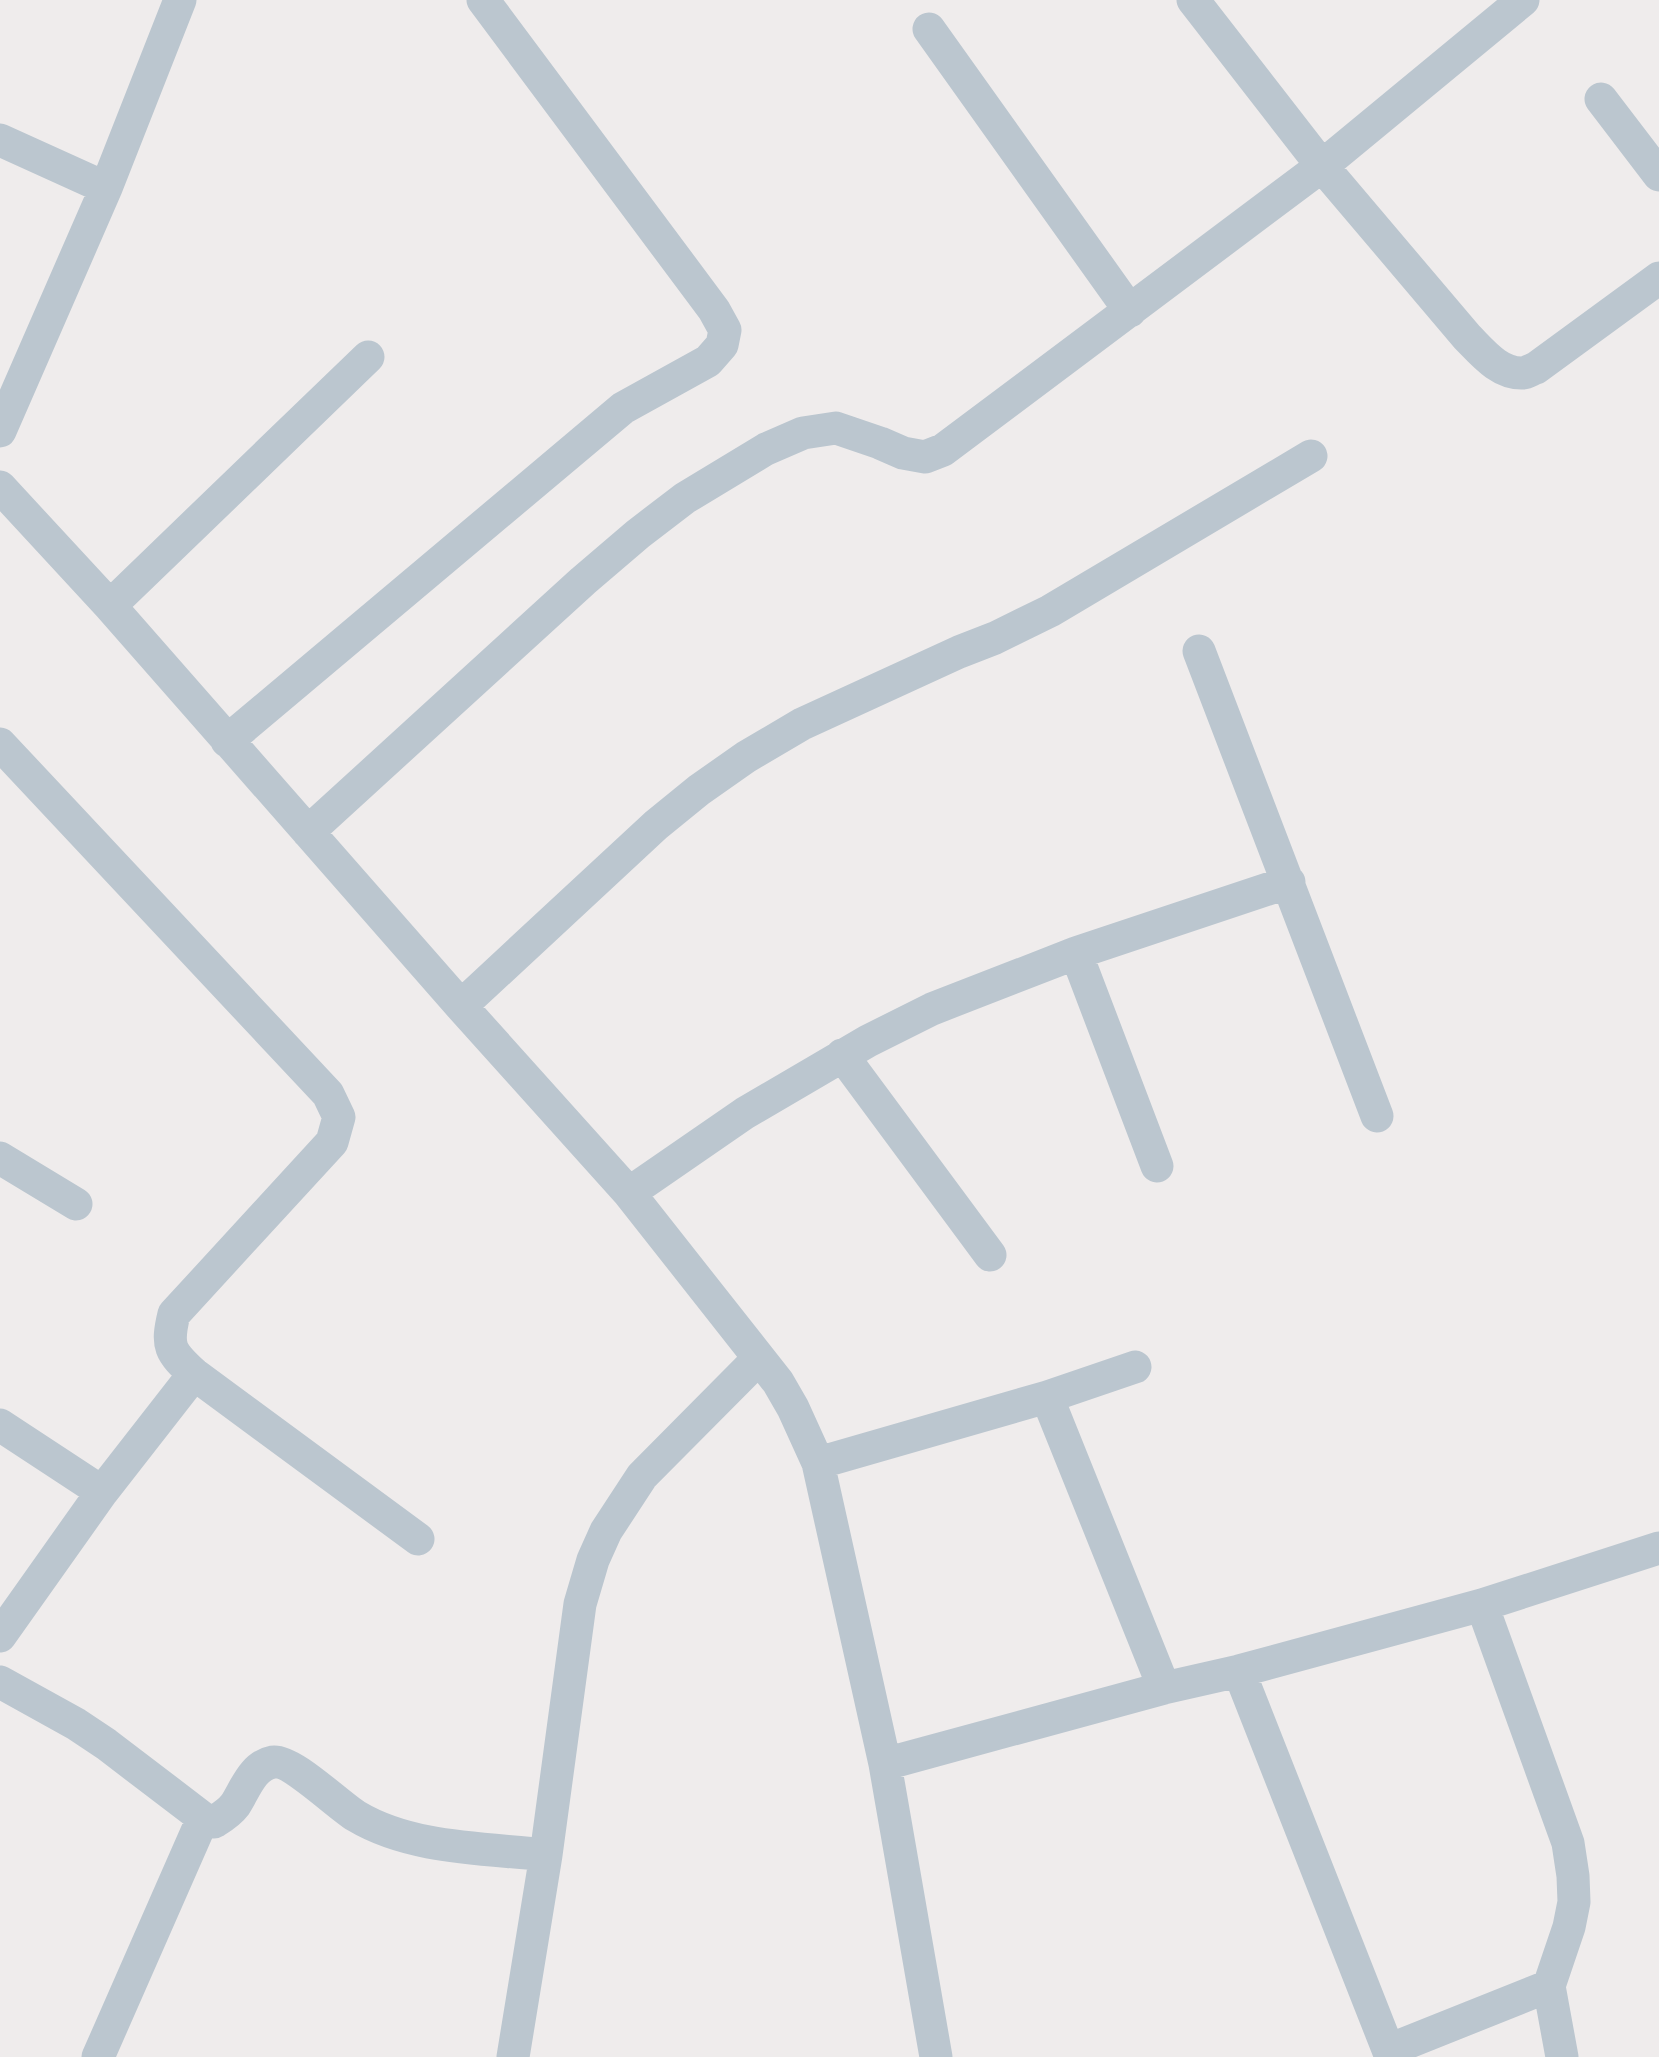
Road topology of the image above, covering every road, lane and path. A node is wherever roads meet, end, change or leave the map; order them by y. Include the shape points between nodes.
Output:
1 (180, 0) edge
2 (483, 0) edge
3 (1193, 0) edge
4 (1522, 0) edge
5 (929, 29) dead end
6 (1601, 99) dead end
7 (0, 140) edge
8 (1322, 166) junction
9 (1659, 175) edge
10 (106, 188) junction
11 (1659, 278) edge
12 (1130, 311) junction
13 (368, 357) dead end
14 (0, 431) edge
15 (1311, 456) dead end
16 (0, 487) edge
17 (110, 606) junction
18 (1199, 651) dead end
19 (227, 741) junction
20 (0, 744) edge
21 (308, 832) junction
22 (1288, 882) junction
23 (1076, 953) junction
24 (461, 1006) junction
25 (842, 1055) junction
26 (1377, 1116) dead end
27 (0, 1158) edge
28 (1157, 1166) dead end
29 (629, 1193) junction
30 (76, 1204) dead end
31 (990, 1255) dead end
32 (758, 1359) junction
33 (1135, 1367) dead end
34 (194, 1374) junction
35 (1047, 1396) junction
36 (0, 1425) edge
37 (818, 1463) junction
38 (102, 1492) junction
39 (418, 1539) dead end
40 (1659, 1548) edge
41 (1482, 1605) junction
42 (0, 1636) edge
43 (1239, 1671) junction
44 (0, 1682) edge
45 (1164, 1688) junction
46 (885, 1764) junction
47 (203, 1818) junction
48 (546, 1855) junction
49 (1549, 1986) junction
50 (1390, 2053) edge
51 (98, 2057) edge
52 (513, 2057) edge
53 (936, 2057) edge
54 (1562, 2057) edge

1 - 10 street
2 - 19 street via 714,310 725,330 722,345 708,361 623,408
3 - 8 street
4 - 8 street
5 - 12 street
6 - 9 street
7 - 10 street
8 - 11 street via 1467,337 1493,363 1508,370 1524,373 1536,368
8 - 12 street
10 - 14 street
12 - 21 street via 943,450 925,457 903,453 836,428 803,433 766,449 685,498 583,580
13 - 17 street
15 - 24 street via 1050,611 802,724 746,757 656,825
16 - 17 street
17 - 19 street
18 - 22 street
19 - 21 street
20 - 34 street via 328,1095 339,1117 332,1142 174,1314 169,1337 177,1358
21 - 24 street
22 - 23 street
22 - 26 street
23 - 25 street via 932,1010
23 - 28 street
24 - 29 street
25 - 29 street via 745,1113
25 - 31 street
27 - 30 street
29 - 32 street
32 - 37 street via 793,1408
32 - 48 street via 642,1476 606,1531 593,1560 580,1604
33 - 35 street
34 - 38 street
34 - 39 street
35 - 37 street
35 - 45 street
36 - 38 street
37 - 46 street
38 - 42 street
40 - 41 street
41 - 43 street
41 - 49 street via 1568,1843 1574,1902
43 - 45 street
43 - 50 street
44 - 47 street via 106,1744
45 - 46 street
46 - 53 street
47 - 48 street via 214,1822 225,1815 248,1780 274,1762 288,1764 376,1827 435,1843
47 - 51 street
48 - 52 street
49 - 50 street
49 - 54 street

